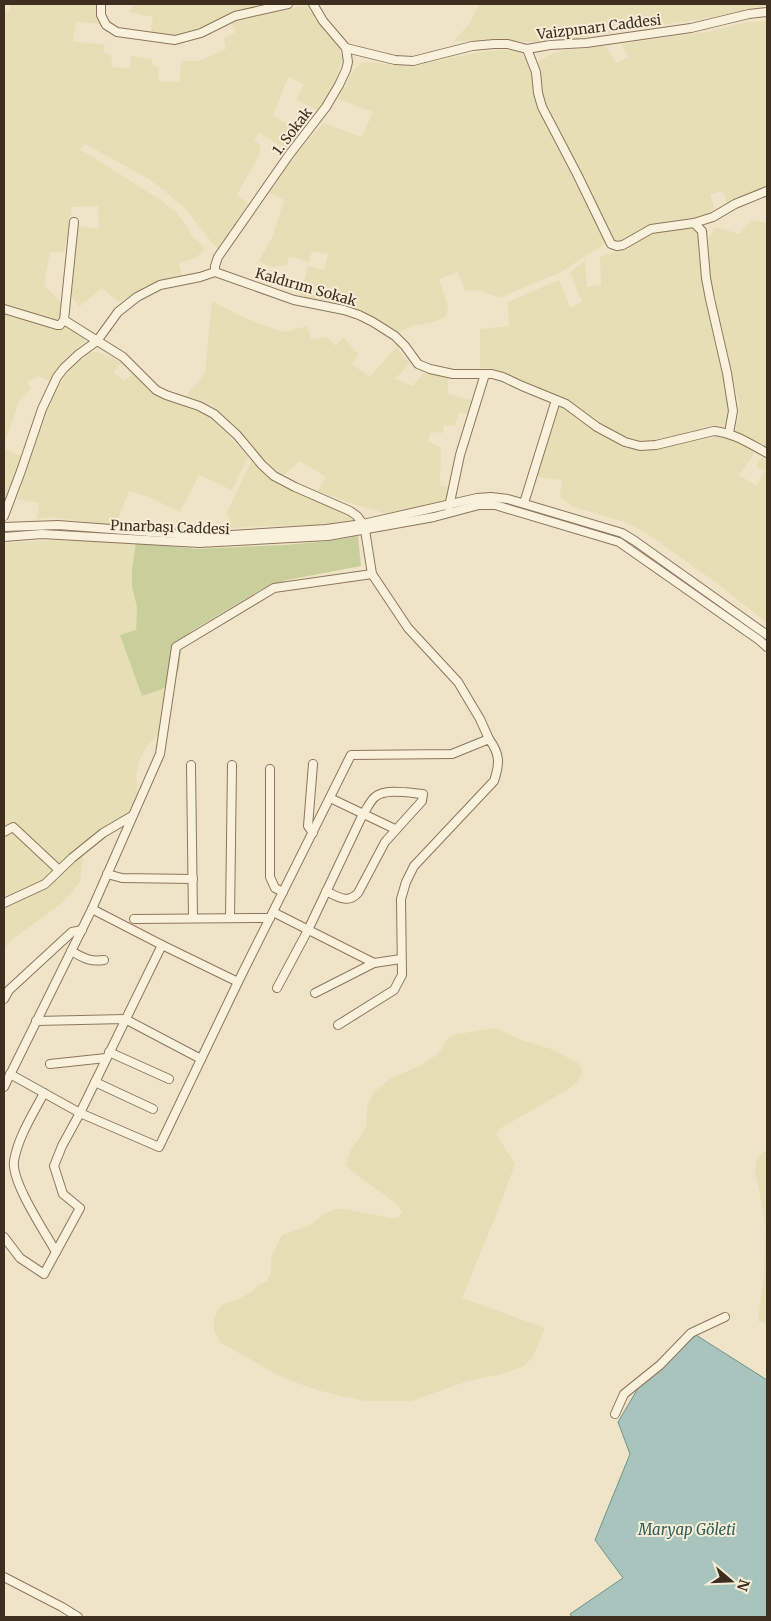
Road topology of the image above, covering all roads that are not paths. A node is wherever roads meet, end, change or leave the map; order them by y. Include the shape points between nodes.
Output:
1 (101, 4) edge
2 (288, 4) edge
3 (313, 4) edge
4 (767, 12) edge
5 (346, 48) junction
6 (527, 49) junction
7 (767, 191) edge
8 (74, 222) dead end
9 (694, 223) junction
10 (214, 272) junction
11 (4, 309) edge
12 (64, 320) junction
13 (97, 341) junction
14 (485, 374) junction
15 (556, 400) junction
16 (728, 433) junction
17 (767, 453) edge
18 (524, 503) junction
19 (448, 504) junction
20 (450, 513) junction
21 (4, 516) edge
22 (4, 527) edge
23 (364, 527) junction
24 (4, 537) edge
25 (372, 574) junction
26 (767, 635) edge
27 (767, 647) edge
28 (489, 739) junction
29 (313, 764) dead end
30 (191, 765) dead end
31 (232, 765) dead end
32 (270, 769) dead end
33 (330, 798) junction
34 (363, 814) junction
35 (132, 816) junction
36 (395, 829) junction
37 (4, 832) edge
38 (312, 833) junction
39 (59, 870) junction
40 (107, 874) junction
41 (192, 878) junction
42 (283, 892) junction
43 (326, 892) junction
44 (4, 903) edge
45 (92, 909) junction
46 (272, 915) junction
47 (193, 918) junction
48 (230, 918) junction
49 (134, 919) dead end
50 (82, 930) junction
51 (308, 930) junction
52 (162, 945) junction
53 (71, 951) junction
54 (402, 959) junction
55 (104, 960) dead end
56 (374, 963) junction
57 (238, 982) junction
58 (277, 988) dead end
59 (315, 993) dead end
60 (4, 999) edge
61 (125, 1019) junction
62 (36, 1021) junction
63 (338, 1025) dead end
64 (108, 1055) junction
65 (201, 1059) junction
66 (50, 1064) dead end
67 (10, 1074) junction
68 (169, 1080) dead end
69 (95, 1082) junction
70 (4, 1087) edge
71 (44, 1093) junction
72 (153, 1109) dead end
73 (80, 1113) junction
74 (4, 1237) edge
75 (56, 1252) junction
76 (725, 1316) dead end
77 (615, 1414) dead end
78 (4, 1577) edge
79 (78, 1617) edge

1 - 2 street via 106,25 117,32 175,40 201,34 235,16
3 - 5 street
4 - 6 street, Vaizpınarı Caddesi via 691,28
5 - 6 street, Vaizpınarı Caddesi via 413,62 485,44 508,44
5 - 10 street, 1. Sokak via 346,70 332,99 218,256
6 - 9 street via 536,72 542,107 611,244 623,245 651,229
7 - 9 street
8 - 12 street
9 - 16 street via 702,231 708,292 732,398 733,419
10 - 13 street via 160,286 138,297 118,312
10 - 14 street, Kaldırım Sokak via 294,300 344,310 379,325 395,336 418,364 453,374
11 - 12 street via 57,325
12 - 13 street
13 - 21 street via 70,360 53,384
13 - 23 street via 123,357 156,390 214,414 274,476 350,511
14 - 15 street, Kaldırım Sokak via 503,377
14 - 19 street
15 - 16 street, Kaldırım Sokak via 605,432 633,444 656,445 714,432
15 - 18 street
16 - 17 street
18 - 19 street via 491,497
18 - 26 street via 622,533
19 - 20 street
19 - 23 street
20 - 23 street
20 - 27 street via 479,505 495,505 619,542
22 - 23 street via 51,525 231,535
23 - 24 street, Pınarbaşı Caddesi via 328,536 199,543 42,534
23 - 25 street
25 - 28 street via 408,628 458,682
25 - 35 street via 274,588 176,647 160,754
28 - 33 street via 452,754 351,755
28 - 54 street via 497,750 498,768 494,781 414,866 406,882 401,899
29 - 38 street via 308,826
30 - 41 street
31 - 48 street
32 - 42 street via 270,877 276,888
33 - 34 street
33 - 38 street
34 - 36 street
34 - 36 street via 379,794 423,794 422,801
34 - 43 street
35 - 39 street via 103,833
35 - 40 street
36 - 43 street via 353,898 344,899
37 - 39 street via 13,828
38 - 42 street
39 - 44 street via 45,884
40 - 41 street via 122,878
40 - 45 street
41 - 47 street
42 - 46 street
43 - 51 street
45 - 50 street
45 - 52 street
46 - 48 street
46 - 51 street
46 - 57 street
47 - 48 street
47 - 49 street
50 - 53 street
50 - 60 street via 72,932 9,990
51 - 56 street
51 - 58 street
52 - 57 street
52 - 61 street
53 - 55 street via 89,961
53 - 62 street
54 - 56 street
54 - 63 street via 402,975 394,990
56 - 59 street
57 - 65 street
61 - 62 street
61 - 64 street
61 - 65 street
62 - 67 street
64 - 66 street
64 - 68 street
64 - 69 street
65 - 73 street via 159,1147
67 - 70 street
67 - 71 street
69 - 72 street
69 - 73 street
71 - 73 street
71 - 75 street via 23,1134 14,1163 22,1191
73 - 75 street via 54,1166 63,1194 80,1208
74 - 75 street via 20,1258 44,1274
76 - 77 street via 691,1332 660,1365 624,1394
78 - 79 street

